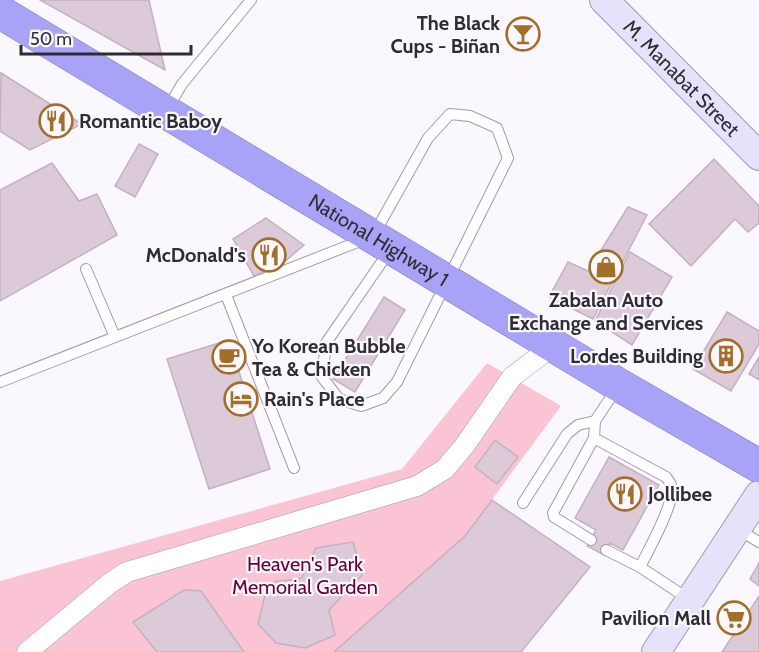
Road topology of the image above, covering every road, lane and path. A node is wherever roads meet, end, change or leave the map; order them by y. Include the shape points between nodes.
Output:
1 (251, 0) edge
2 (604, 0) edge
3 (0, 12) edge
4 (166, 111) junction
5 (759, 156) edge
6 (382, 242) junction
7 (87, 269) dead end
8 (447, 282) junction
9 (226, 295) junction
10 (115, 337) junction
11 (554, 345) junction
12 (0, 382) edge
13 (619, 385) junction
14 (595, 421) junction
15 (594, 438) junction
16 (759, 466) edge
17 (294, 468) dead end
18 (759, 495) edge
19 (523, 502) dead end
20 (748, 535) edge
21 (591, 540) dead end
22 (606, 550) dead end
23 (640, 567) junction
24 (690, 600) junction
25 (27, 652) edge
26 (656, 652) edge

1 - 4 lane
2 - 5 main road, M. Manabat Street
3 - 4 highway, National Highway 1
4 - 6 highway, National Highway 1
6 - 8 highway, National Highway 1
6 - 8 lane via 326,343 322,377 339,399 361,406 383,398 397,382
6 - 8 lane via 428,138 450,114 470,116 497,128 507,158
6 - 9 lane
7 - 10 lane
8 - 11 highway, National Highway 1
9 - 10 lane
9 - 17 lane
10 - 12 lane
11 - 13 highway, National Highway 1
11 - 25 street via 512,377 445,469 417,486 127,572
13 - 14 lane
13 - 16 highway, National Highway 1
14 - 15 lane
14 - 19 lane via 578,426 567,435
15 - 21 lane via 553,513
15 - 23 lane via 671,483 670,502
18 - 20 main road
20 - 24 main road
22 - 23 lane
23 - 24 lane
24 - 26 main road

